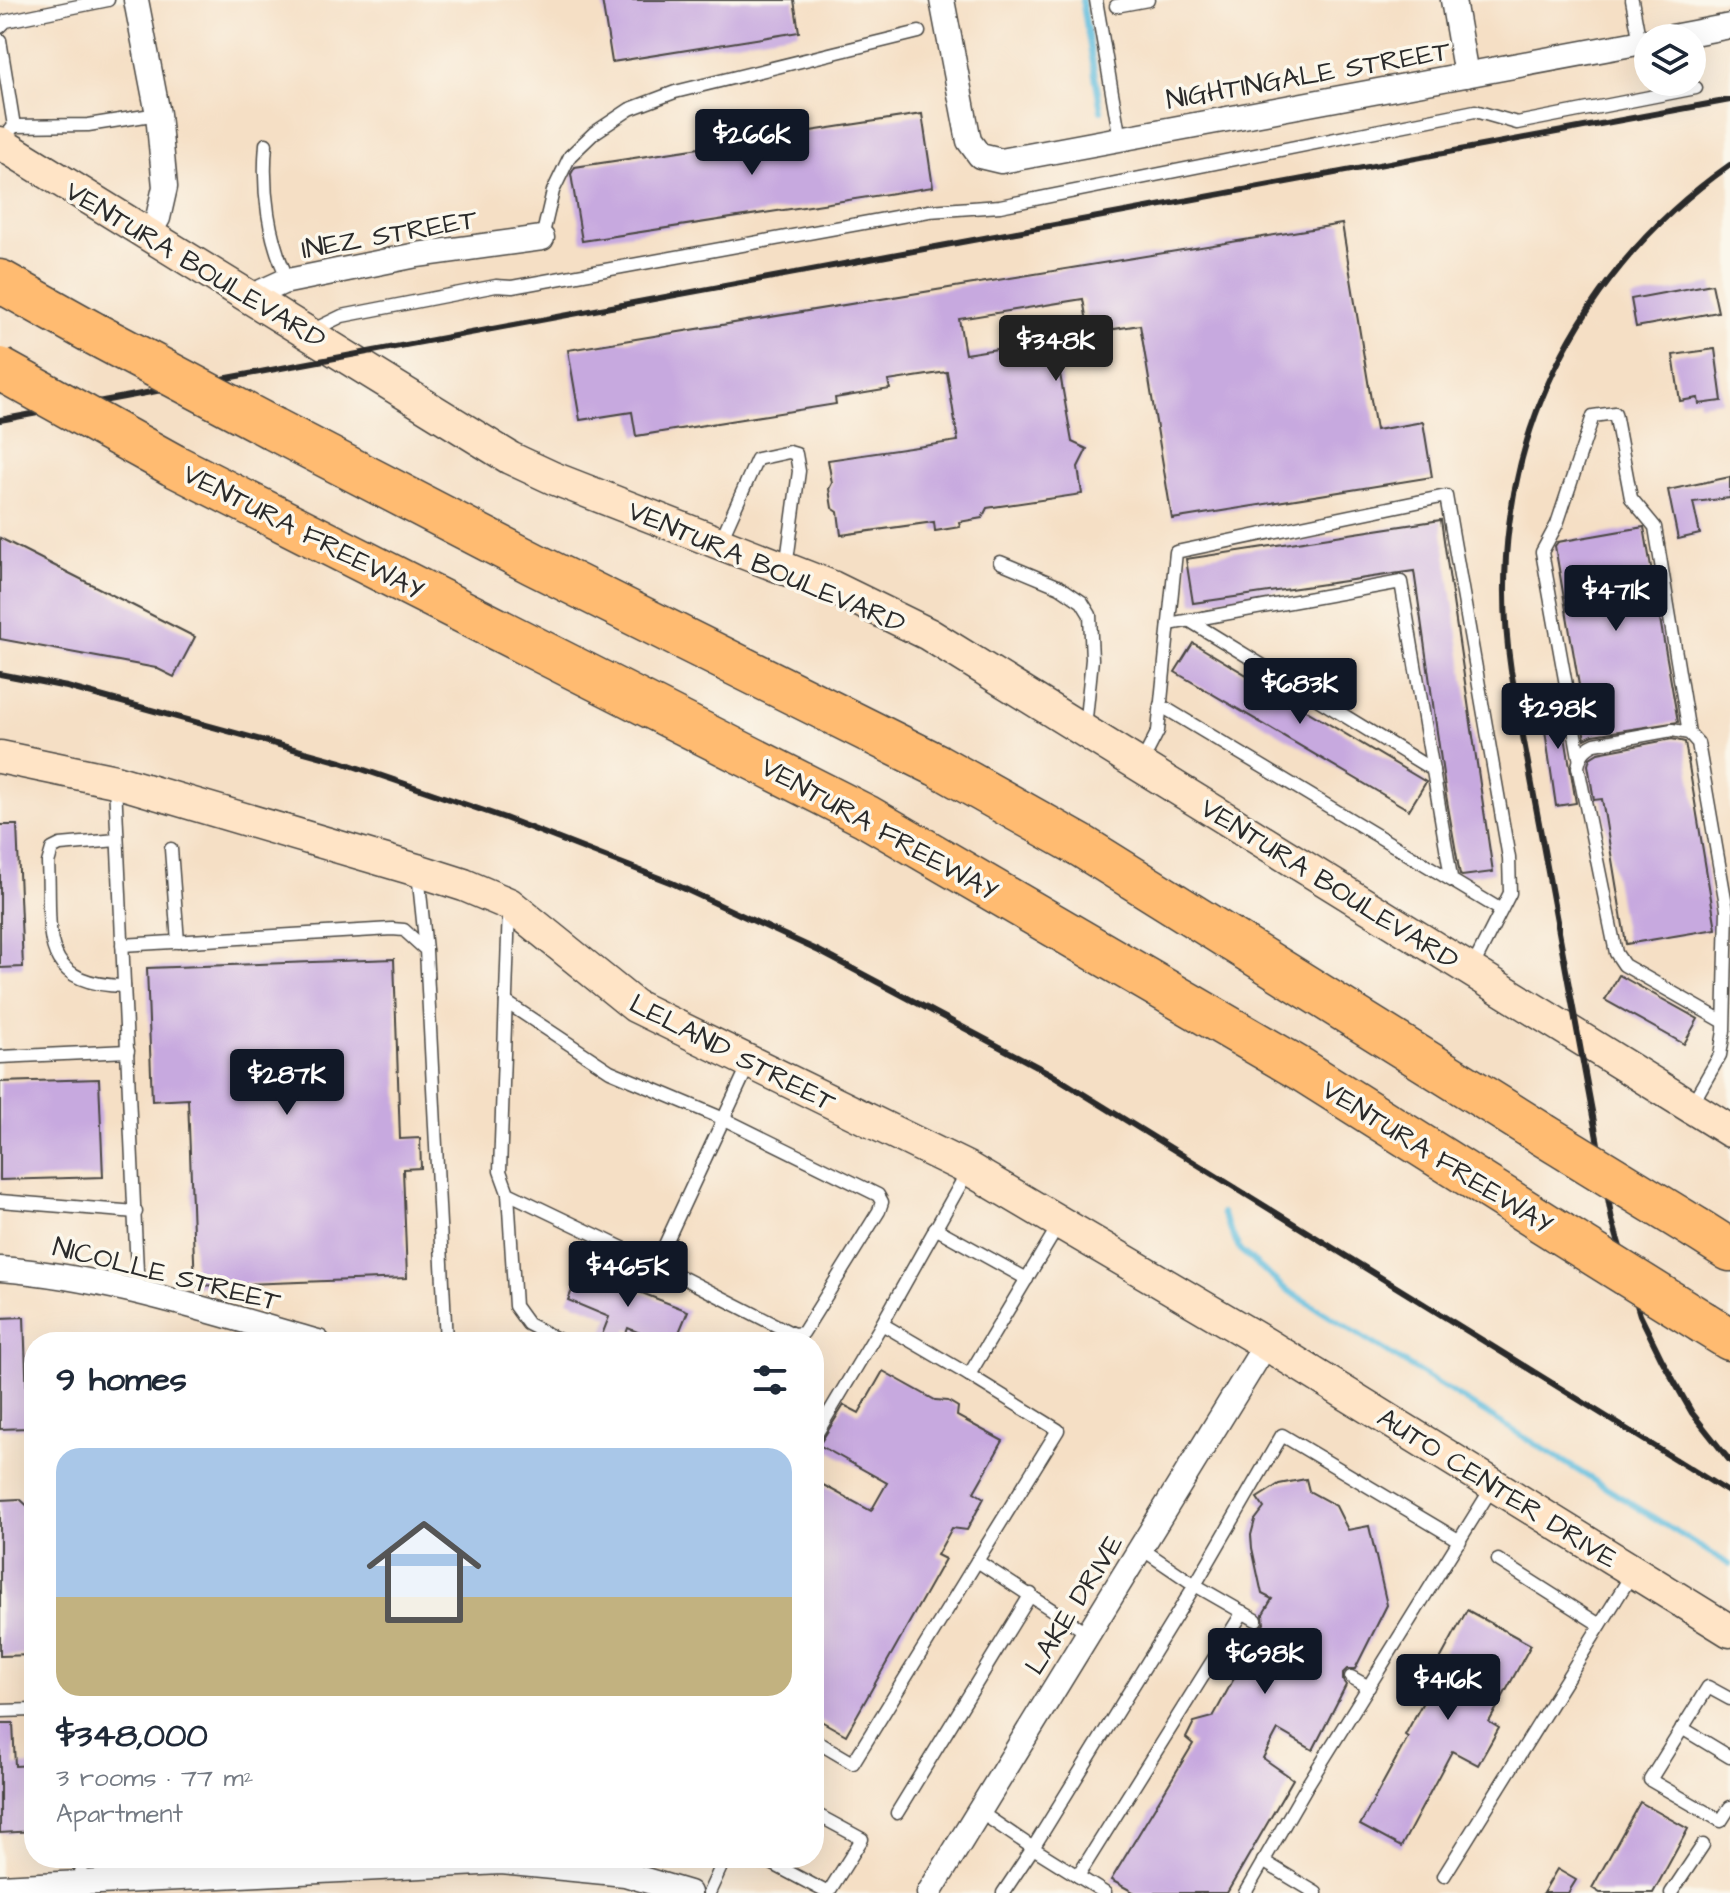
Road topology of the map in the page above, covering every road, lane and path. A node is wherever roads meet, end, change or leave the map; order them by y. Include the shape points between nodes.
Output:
1 (108, 0) edge
2 (136, 0) edge
3 (942, 0) edge
4 (1096, 0) edge
5 (1148, 0) edge
6 (1453, 0) edge
7 (1632, 0) edge
8 (58, 5) edge
9 (1116, 6) dead end
10 (1639, 24) edge
11 (1730, 26) edge
12 (0, 27) edge
13 (1706, 31) edge
14 (919, 32) dead end
15 (0, 40) edge
16 (1634, 44) edge
17 (1466, 75) junction
18 (1655, 96) edge
19 (158, 114) junction
20 (5, 138) edge
21 (1120, 139) junction
22 (266, 144) dead end
23 (148, 235) junction
24 (542, 238) joint
25 (0, 281) edge
26 (289, 281) junction
27 (250, 297) junction
28 (309, 332) junction
29 (0, 369) edge
30 (720, 542) junction
31 (1000, 562) dead end
32 (786, 568) junction
33 (1190, 621) junction
34 (1169, 624) junction
35 (1160, 705) junction
36 (1084, 731) junction
37 (1689, 733) junction
38 (0, 757) edge
39 (1579, 757) junction
40 (1140, 766) junction
41 (1433, 770) junction
42 (115, 781) junction
43 (117, 840) junction
44 (171, 849) dead end
45 (417, 870) junction
46 (1451, 877) junction
47 (509, 904) junction
48 (1501, 910) junction
49 (178, 942) junction
50 (122, 945) junction
51 (426, 950) junction
52 (1471, 970) junction
53 (124, 986) junction
54 (506, 1002) junction
55 (1724, 1022) junction
56 (128, 1051) junction
57 (0, 1057) edge
58 (750, 1062) junction
59 (1690, 1106) junction
60 (724, 1119) junction
61 (1730, 1131) edge
62 (969, 1169) junction
63 (508, 1193) junction
64 (0, 1201) edge
65 (136, 1212) junction
66 (1060, 1223) junction
67 (935, 1228) junction
68 (1713, 1240) edge
69 (656, 1264) junction
70 (0, 1269) edge
71 (1027, 1279) junction
72 (138, 1293) junction
73 (882, 1324) junction
74 (1717, 1331) edge
75 (281, 1332) edge
76 (445, 1332) edge
77 (544, 1332) edge
78 (789, 1332) edge
79 (804, 1332) edge
80 (1266, 1344) junction
81 (969, 1375) junction
82 (824, 1421) edge
83 (1494, 1485) junction
84 (1460, 1541) junction
85 (1142, 1549) junction
86 (1498, 1560) dead end
87 (977, 1561) junction
88 (1634, 1571) junction
89 (1195, 1585) junction
90 (1031, 1594) junction
91 (1243, 1612) junction
92 (1256, 1620) dead end
93 (1600, 1625) junction
94 (1730, 1631) edge
95 (1089, 1634) junction
96 (1351, 1677) dead end
97 (1369, 1687) junction
98 (1730, 1699) edge
99 (24, 1710) edge
100 (0, 1711) edge
101 (1682, 1728) junction
102 (824, 1746) edge
103 (1730, 1757) edge
104 (1730, 1807) edge
105 (980, 1812) junction
106 (897, 1813) dead end
107 (824, 1818) edge
108 (1703, 1845) dead end
109 (1033, 1848) junction
110 (1263, 1861) junction
111 (81, 1868) edge
112 (198, 1868) edge
113 (563, 1868) edge
114 (720, 1868) edge
115 (781, 1868) edge
116 (147, 1869) edge
117 (1078, 1876) junction
118 (1444, 1876) dead end
119 (82, 1883) junction
120 (0, 1887) edge
121 (689, 1893) edge
122 (709, 1893) edge
123 (929, 1893) edge
124 (1003, 1893) edge
125 (1105, 1893) edge
126 (1245, 1893) edge
127 (1316, 1893) edge
128 (1671, 1893) edge

1 - 8 lane
2 - 19 street
3 - 21 street, NIGHTINGALE STREET via 969,141 980,156 1001,161
4 - 21 lane
5 - 9 lane
6 - 17 street
7 - 10 lane
8 - 12 lane
11 - 13 street
14 - 24 lane via 675,92 630,109 570,156 553,191
15 - 20 lane
16 - 17 street, NIGHTINGALE STREET
17 - 21 street, NIGHTINGALE STREET
18 - 28 lane via 1517,123 1475,111 1000,206 945,209 496,286 342,316
19 - 20 lane
19 - 23 street via 165,187
20 - 23 street, VENTURA BOULEVARD
22 - 26 lane via 264,170 275,248
23 - 27 street, VENTURA BOULEVARD
24 - 26 street, INEZ STREET via 417,255
25 - 68 highway, bridge via 534,564 937,765 1083,847
26 - 27 street, INEZ STREET
27 - 28 street, VENTURA BOULEVARD
28 - 30 street, VENTURA BOULEVARD via 510,458
29 - 74 highway, VENTURA FREEWAY, bridge via 173,465 866,816 1302,1070
30 - 32 street, VENTURA BOULEVARD
30 - 32 lane via 757,459 796,454 799,471
31 - 36 lane via 1060,587 1082,602 1090,615 1092,659
32 - 36 street, VENTURA BOULEVARD via 928,634
33 - 34 lane
33 - 41 lane
33 - 41 lane via 1401,582
34 - 35 lane
34 - 48 lane via 1176,552 1446,496 1509,858 1510,893
35 - 40 lane via 1158,731
35 - 46 lane
36 - 40 street, VENTURA BOULEVARD
37 - 39 lane via 1672,730 1595,744
37 - 39 lane via 1655,527 1631,498 1615,413 1593,416 1557,524 1542,552
37 - 55 lane via 1698,743 1727,910
38 - 42 street, LELAND STREET
39 - 55 lane via 1616,953 1624,965
40 - 52 street, VENTURA BOULEVARD
41 - 46 lane
42 - 43 lane
42 - 45 street, LELAND STREET
43 - 50 lane
43 - 53 lane via 60,845 52,849 48,863 53,950 62,967 77,979
44 - 49 lane
45 - 47 street, LELAND STREET
45 - 51 lane
46 - 48 lane
47 - 54 lane
47 - 58 street, LELAND STREET via 635,1006
48 - 52 lane
49 - 50 lane
49 - 51 lane via 392,929 404,930
50 - 53 lane
51 - 76 lane
52 - 59 street, VENTURA BOULEVARD
53 - 56 lane
54 - 60 lane via 610,1071
54 - 63 lane via 500,1171
55 - 59 lane via 1720,1055
56 - 57 lane
56 - 65 lane
58 - 60 lane
58 - 62 street, LELAND STREET
59 - 61 street, VENTURA BOULEVARD
60 - 69 lane
60 - 79 lane via 878,1195 882,1202
62 - 66 street, LELAND STREET
62 - 67 lane
63 - 69 lane
63 - 77 lane via 515,1306 528,1324
64 - 65 lane
65 - 72 lane
66 - 71 lane
66 - 80 street, LELAND STREET
67 - 71 lane
67 - 73 lane
69 - 78 lane
70 - 72 street, NICOLLE STREET
71 - 81 lane
72 - 75 street, NICOLLE STREET
73 - 81 lane
73 - 82 lane
80 - 83 street, AUTO CENTER DRIVE
80 - 85 street, LAKE DRIVE
81 - 87 lane via 1058,1430
83 - 84 lane
83 - 88 street, AUTO CENTER DRIVE
84 - 89 lane via 1282,1435
84 - 97 lane
85 - 89 lane
85 - 95 street, LAKE DRIVE
86 - 93 lane
87 - 90 lane
87 - 102 lane via 853,1763
88 - 93 lane
88 - 94 street, AUTO CENTER DRIVE
89 - 91 lane
89 - 109 lane
90 - 95 lane
90 - 106 lane
91 - 92 lane
91 - 117 lane
93 - 118 lane
95 - 105 street, LAKE DRIVE
96 - 97 lane
97 - 110 lane
98 - 101 lane via 1708,1687
99 - 100 lane
101 - 103 lane
101 - 104 lane via 1650,1780 1721,1821
105 - 109 lane
105 - 123 street, LAKE DRIVE
107 - 115 lane via 862,1839 828,1893
108 - 128 lane
109 - 117 lane
109 - 124 lane
110 - 126 lane
110 - 127 lane
111 - 119 lane
112 - 116 street
113 - 121 street via 625,1874
114 - 122 lane
116 - 119 street
117 - 125 lane
119 - 120 street

